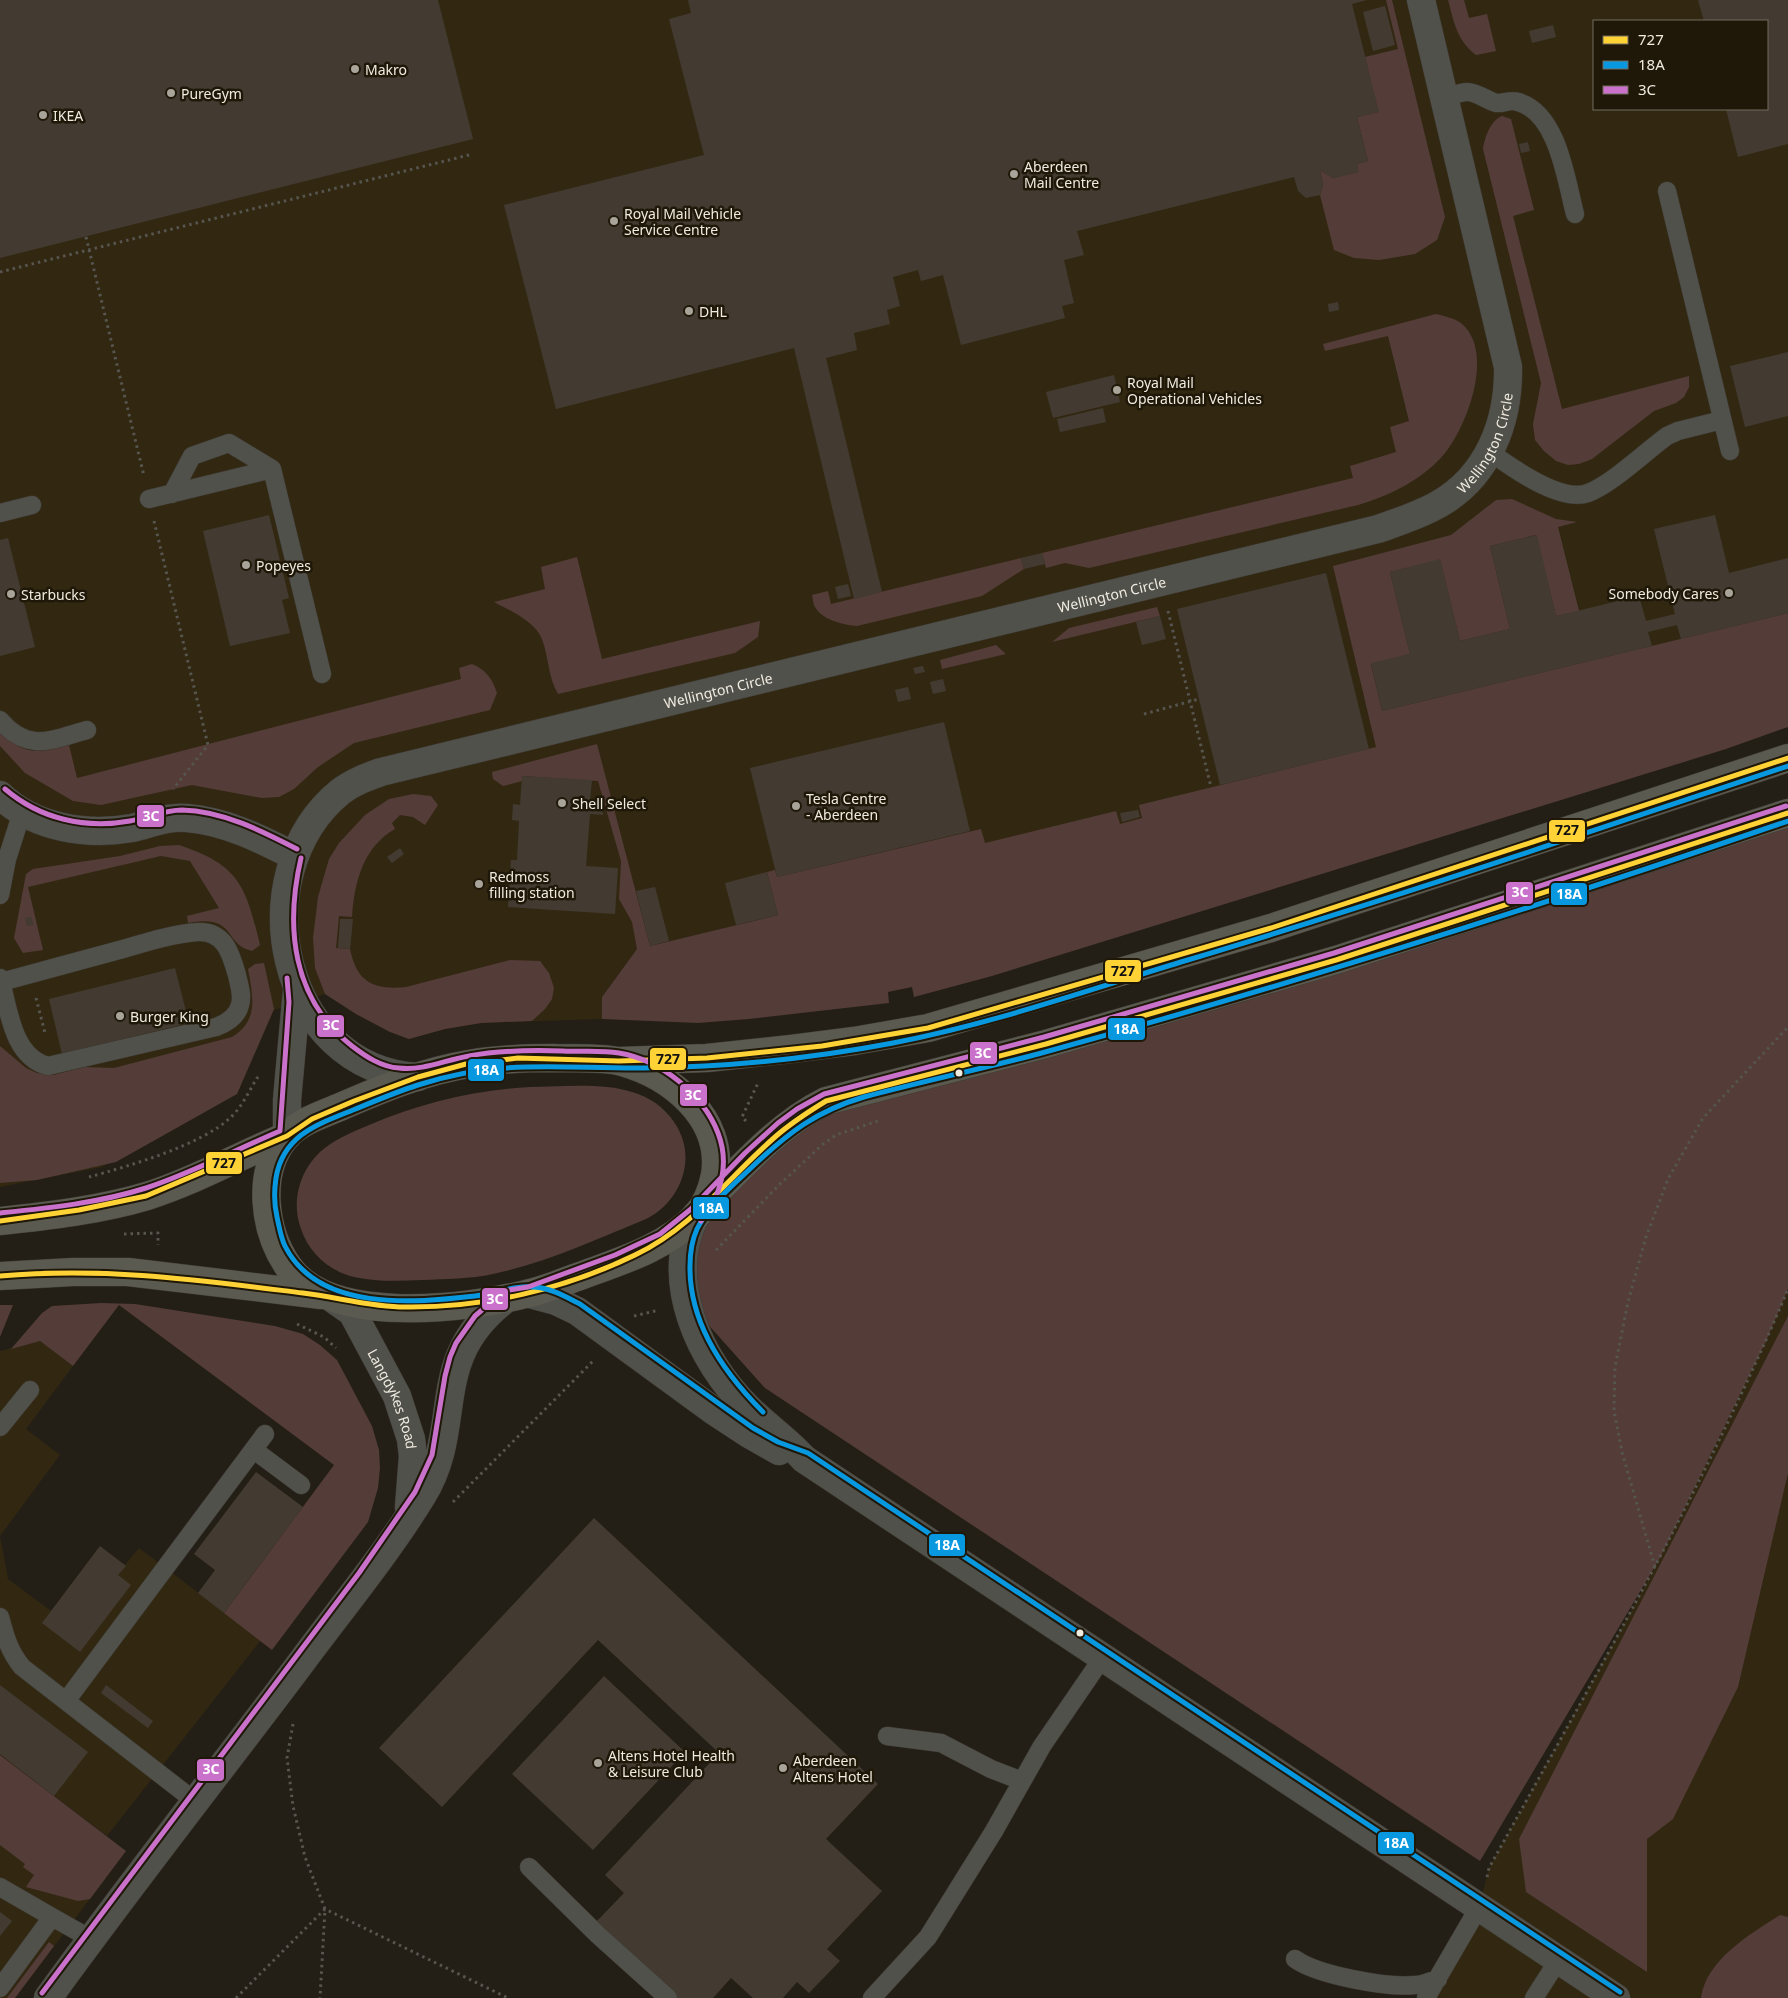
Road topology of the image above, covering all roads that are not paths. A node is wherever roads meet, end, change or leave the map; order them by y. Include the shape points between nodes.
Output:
1 (1421, 0) edge
2 (1445, 98) junction
3 (1667, 191) dead end
4 (1575, 214) dead end
5 (1722, 420) junction
6 (1730, 451) dead end
7 (1490, 452) junction
8 (272, 469) junction
9 (172, 494) junction
10 (149, 499) road end
11 (32, 505) dead end
12 (0, 512) edge
13 (322, 674) dead end
14 (0, 720) edge
15 (87, 730) dead end
16 (1788, 758) edge
17 (0, 795) edge
18 (22, 812) junction
19 (1788, 813) edge
20 (294, 856) junction
21 (0, 895) edge
22 (0, 981) edge
23 (297, 990) junction
24 (619, 1061) junction
25 (418, 1077) junction
26 (287, 1136) junction
27 (700, 1210) junction
28 (0, 1221) edge
29 (0, 1276) edge
30 (518, 1296) junction
31 (329, 1297) junction
32 (30, 1390) dead end
33 (0, 1428) edge
34 (265, 1434) dead end
35 (254, 1450) junction
36 (804, 1459) junction
37 (301, 1485) dead end
38 (407, 1516) junction
39 (0, 1617) edge
40 (1103, 1657) junction
41 (66, 1701) junction
42 (887, 1736) dead end
43 (1022, 1781) junction
44 (196, 1802) junction
45 (529, 1867) dead end
46 (0, 1887) edge
47 (1479, 1907) junction
48 (52, 1917) junction
49 (91, 1939) junction
50 (1296, 1958) dead end
51 (1559, 1960) junction
52 (1438, 1979) junction
53 (0, 1988) edge
54 (48, 1998) edge
55 (668, 1998) edge
56 (872, 1998) edge
57 (1426, 1998) edge
58 (1534, 1998) edge
59 (1616, 1998) edge

1 - 2 street, Wellington Circle
2 - 4 lane via 1467,92 1498,103 1520,102 1537,113 1556,142
2 - 7 street, Wellington Circle via 1508,367 1507,402
3 - 5 lane
5 - 6 lane
5 - 7 lane via 1667,436 1598,488 1579,494 1565,493 1538,482
7 - 20 street, Wellington Circle via 1455,494 1424,512 1378,529 381,772 358,780 328,804 313,822
8 - 9 lane
8 - 9 lane via 229,443 192,456
8 - 13 lane
9 - 10 lane
11 - 12 lane
14 - 15 lane via 20,738 31,742 45,742
16 - 24 main road via 1271,928 946,1023 901,1034 822,1046 707,1058
17 - 18 street
18 - 20 street via 45,823 76,830 121,830 173,818 198,819 253,836
18 - 21 lane via 7,858
19 - 27 main road via 1336,960 1055,1041 826,1101 777,1134
20 - 23 street, Wellington Circle via 287,880 285,907 290,963
22 - 22 lane via 165,938 210,933 220,938 232,956 240,1006 236,1014 216,1027 52,1066 40,1064 24,1050
23 - 25 street, Wellington Circle via 315,1021 350,1055 382,1072
23 - 26 street, Wellington Circle
24 - 25 main road via 494,1060
24 - 27 main road via 665,1081 699,1112 713,1141 716,1158 714,1178
25 - 26 main road via 312,1119
26 - 28 main road via 160,1191 97,1207
26 - 31 main road via 277,1150 269,1176 267,1206 270,1223 288,1266 310,1288
27 - 30 main road via 664,1240 634,1256
27 - 36 street via 690,1228 684,1256 690,1317 706,1352 727,1385
29 - 31 main road via 73,1272 158,1275
30 - 31 main road via 466,1304 407,1307 361,1304
30 - 36 street via 566,1305 616,1337 749,1434 775,1449
30 - 38 street, Langdykes Road via 481,1321 462,1348 452,1377 435,1471
31 - 38 street, Langdykes Road via 352,1312 390,1380 407,1424 414,1456
32 - 33 lane
34 - 35 lane
35 - 37 lane
35 - 41 lane
36 - 40 street
38 - 44 street, Langdykes Road
39 - 41 lane via 12,1655 22,1667
40 - 43 lane
40 - 47 street
41 - 44 lane
42 - 43 lane via 941,1742 990,1769
43 - 56 lane via 928,1938
44 - 49 street, Langdykes Road
45 - 55 lane
46 - 48 lane
47 - 51 street
47 - 52 lane
48 - 49 lane
48 - 53 lane
49 - 54 street, Langdykes Road
50 - 52 lane via 1304,1965 1390,1985 1416,1985
51 - 58 lane
51 - 59 street
52 - 57 lane

